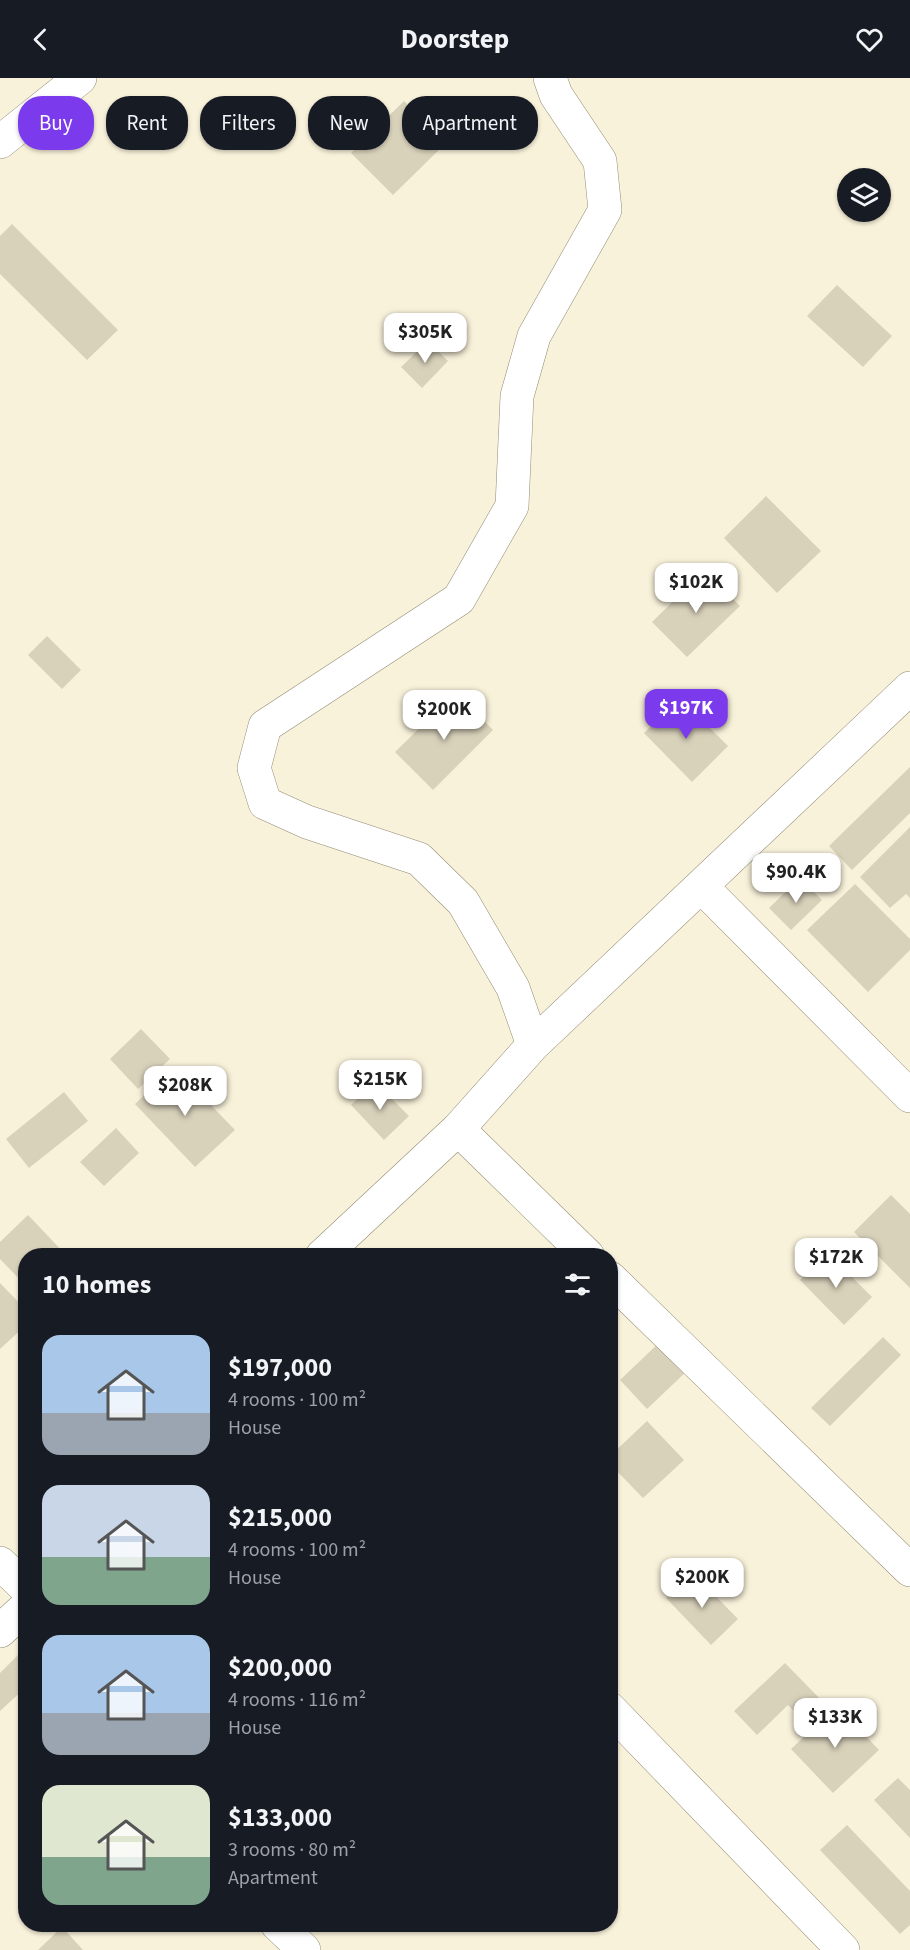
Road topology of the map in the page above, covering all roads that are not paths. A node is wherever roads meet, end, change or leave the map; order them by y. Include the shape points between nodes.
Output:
1 (80, 78) edge
2 (550, 78) edge
3 (0, 142) edge
4 (910, 688) edge
5 (701, 886) junction
6 (533, 1045) junction
7 (910, 1096) edge
8 (458, 1129) junction
9 (331, 1248) edge
10 (580, 1248) edge
11 (618, 1286) edge
12 (0, 1563) edge
13 (910, 1570) edge
14 (18, 1580) edge
15 (18, 1614) edge
16 (0, 1631) edge
17 (618, 1717) edge
18 (285, 1932) edge
19 (304, 1950) edge
20 (843, 1950) edge

1 - 3 street
2 - 6 street via 556,95 600,161 605,210 534,336 517,396 512,506 459,599 265,726 254,768 265,803 306,822 419,859 456,895 513,988
4 - 5 street
5 - 6 street
5 - 7 street
6 - 8 street
8 - 9 street
8 - 10 street
11 - 13 street
12 - 14 street
15 - 16 street
17 - 20 street
18 - 19 street

